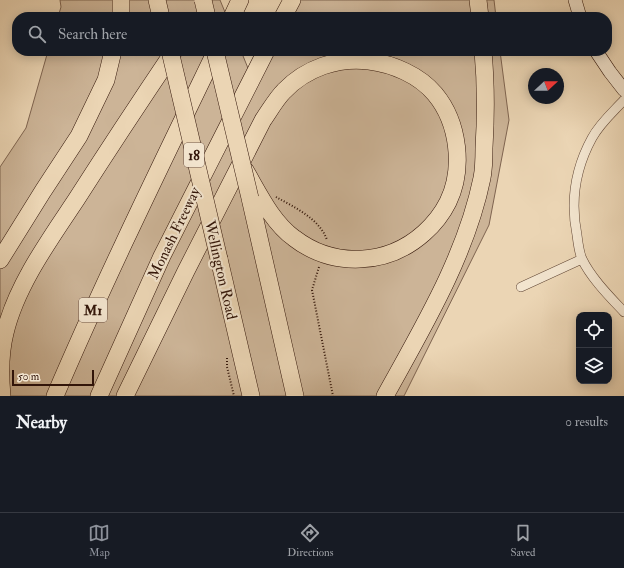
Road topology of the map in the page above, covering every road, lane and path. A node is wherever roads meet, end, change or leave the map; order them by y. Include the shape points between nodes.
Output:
1 (121, 0) edge
2 (203, 0) edge
3 (208, 0) edge
4 (240, 0) edge
5 (292, 0) edge
6 (478, 0) edge
7 (575, 0) edge
8 (120, 12) edge
9 (200, 12) edge
10 (206, 12) edge
11 (234, 12) edge
12 (286, 12) edge
13 (479, 12) edge
14 (579, 12) edge
15 (112, 56) edge
16 (171, 56) edge
17 (171, 56) edge
18 (214, 56) edge
19 (217, 56) edge
20 (263, 56) edge
21 (483, 56) edge
22 (599, 56) edge
23 (624, 90) edge
24 (624, 100) edge
25 (253, 193) junction
26 (276, 196) dead end
27 (327, 241) dead end
28 (582, 259) junction
29 (0, 260) edge
30 (321, 262) dead end
31 (521, 288) dead end
32 (624, 312) edge
33 (2, 396) edge
34 (55, 396) edge
35 (99, 396) edge
36 (125, 396) edge
37 (251, 396) edge
38 (295, 396) edge
39 (333, 396) edge
40 (385, 396) edge

1 - 8 highway
2 - 10 highway, bridge
3 - 9 highway
4 - 11 highway
5 - 12 highway
6 - 13 highway
7 - 14 street
15 - 29 highway via 106,80 79,136
16 - 37 highway, Wellington Road / 18, bridge
17 - 33 highway via 50,239 25,282 5,332
18 - 34 highway, M1 via 133,224
19 - 25 highway, bridge via 242,167
20 - 35 highway, Monash Freeway via 162,256
21 - 40 highway via 486,87 483,176 472,220 424,325
22 - 23 street
24 - 28 street via 596,132 578,168 573,208
25 - 36 highway via 273,218 293,238 307,247 338,259 363,260 389,255 412,243 430,228 448,203 456,178 455,138 446,112 435,95 415,78 385,64 341,60 315,68 295,81 263,120
25 - 38 highway
26 - 27 path via 306,215 318,226
28 - 31 street
28 - 32 street via 606,293
30 - 39 path via 312,290

